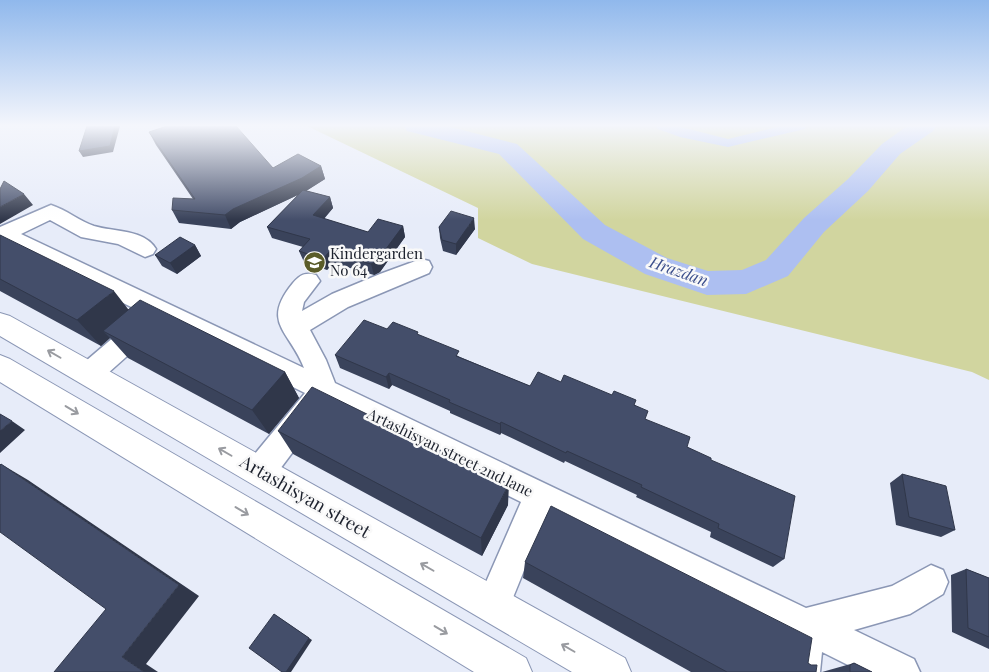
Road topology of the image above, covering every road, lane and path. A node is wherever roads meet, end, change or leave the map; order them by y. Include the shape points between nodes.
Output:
1 (2, 235) edge
2 (145, 249) dead end
3 (421, 267) dead end
4 (308, 281) dead end
5 (162, 311) junction
6 (0, 323) edge
7 (295, 328) junction
8 (0, 367) edge
9 (89, 374) junction
10 (323, 391) junction
11 (260, 471) junction
12 (539, 496) junction
13 (930, 582) dead end
14 (493, 604) junction
15 (807, 626) junction
16 (512, 672) edge
17 (611, 672) edge
18 (801, 672) edge
19 (900, 672) edge

1 - 2 street via 51,212 89,232 122,238
1 - 5 street, Artashisyan street 2nd lane
3 - 7 street via 348,295 315,312
4 - 7 street via 289,312 289,320
5 - 9 street
5 - 10 street, Artashisyan street 2nd lane
9 -> 6 main road, Artashisyan street
7 - 10 street via 312,353
8 -> 16 main road
11 -> 9 main road, Artashisyan street
10 - 11 street
10 - 12 street, Artashisyan street 2nd lane
14 -> 11 main road, Artashisyan street
12 - 14 street
12 - 15 street, Artashisyan street 2nd lane
13 - 15 street via 898,602
17 -> 14 main road, Artashisyan street
15 - 18 street
15 - 19 street, Artashisyan street 2nd lane

